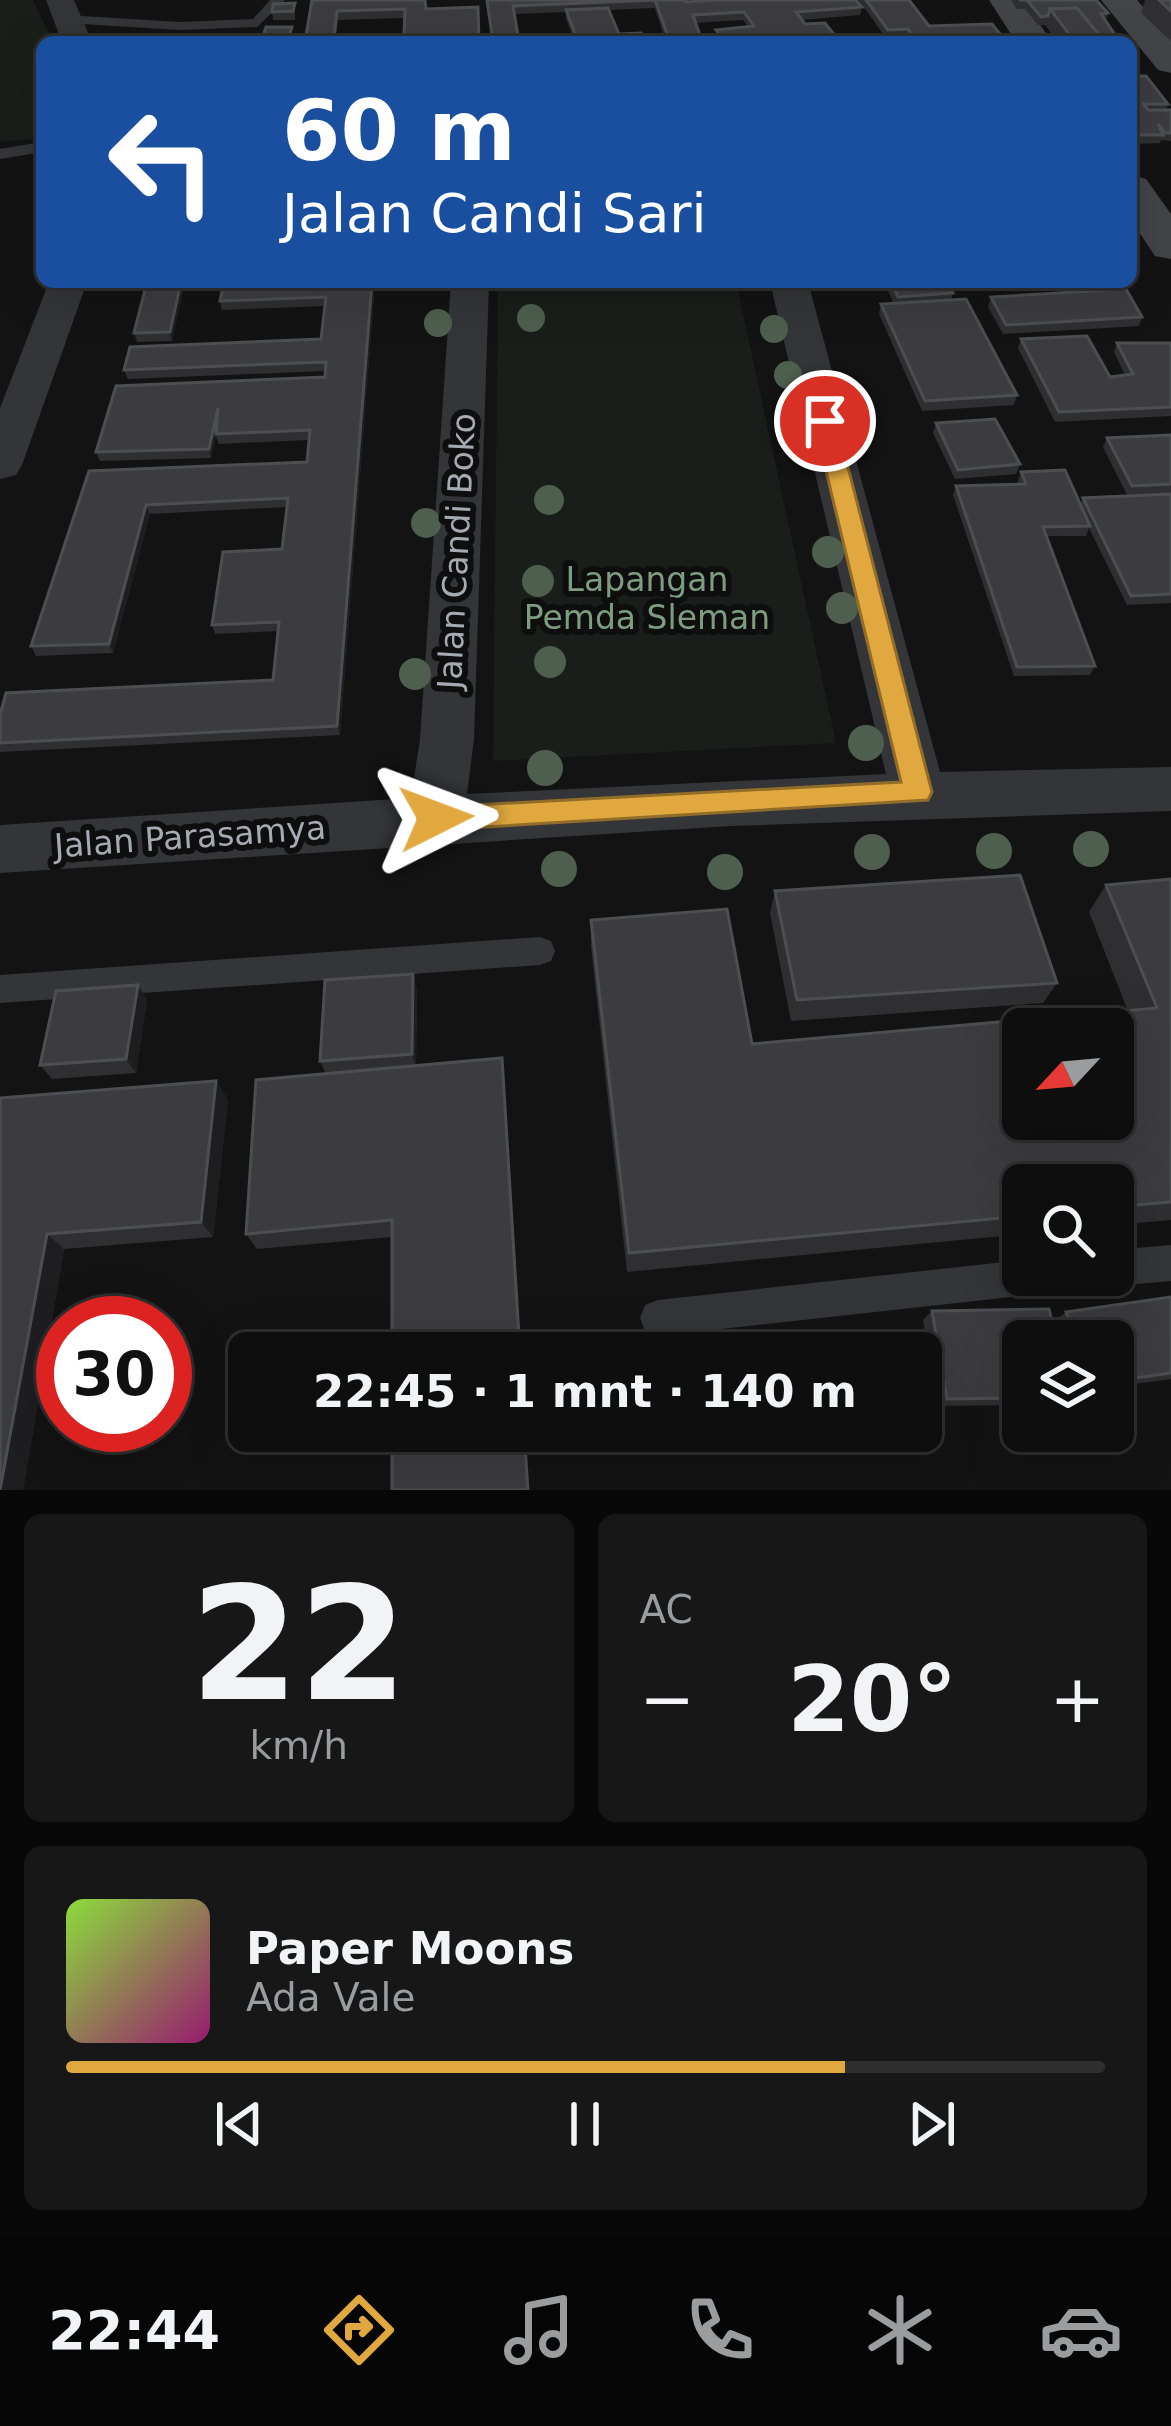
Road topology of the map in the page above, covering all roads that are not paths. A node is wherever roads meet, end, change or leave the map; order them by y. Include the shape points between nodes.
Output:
1 (278, 0) edge
2 (1006, 0) edge
3 (1118, 0) edge
4 (67, 20) edge
5 (1030, 36) edge
6 (1171, 62) edge
7 (36, 148) edge
8 (0, 154) edge
9 (36, 161) edge
10 (1137, 197) edge
11 (1171, 246) edge
12 (66, 288) edge
13 (470, 288) edge
14 (791, 288) edge
15 (0, 465) edge
16 (1171, 789) edge
17 (918, 792) junction
18 (436, 818) junction
19 (0, 850) edge
20 (539, 951) dead end
21 (0, 989) edge
22 (1171, 1263) edge
23 (1134, 1266) edge
24 (1002, 1280) edge
25 (658, 1318) dead end

1 - 4 lane via 257,23
2 - 5 main road
3 - 6 main road
7 - 8 lane
8 - 9 lane
10 - 11 main road
12 - 15 street
13 - 18 street, Jalan Candi Boko
14 - 17 street
16 - 17 street, Jalan Parasamya
17 - 18 street, Jalan Parasamya
18 - 19 street, Jalan Parasamya
20 - 21 lane
22 - 23 lane
24 - 25 lane

